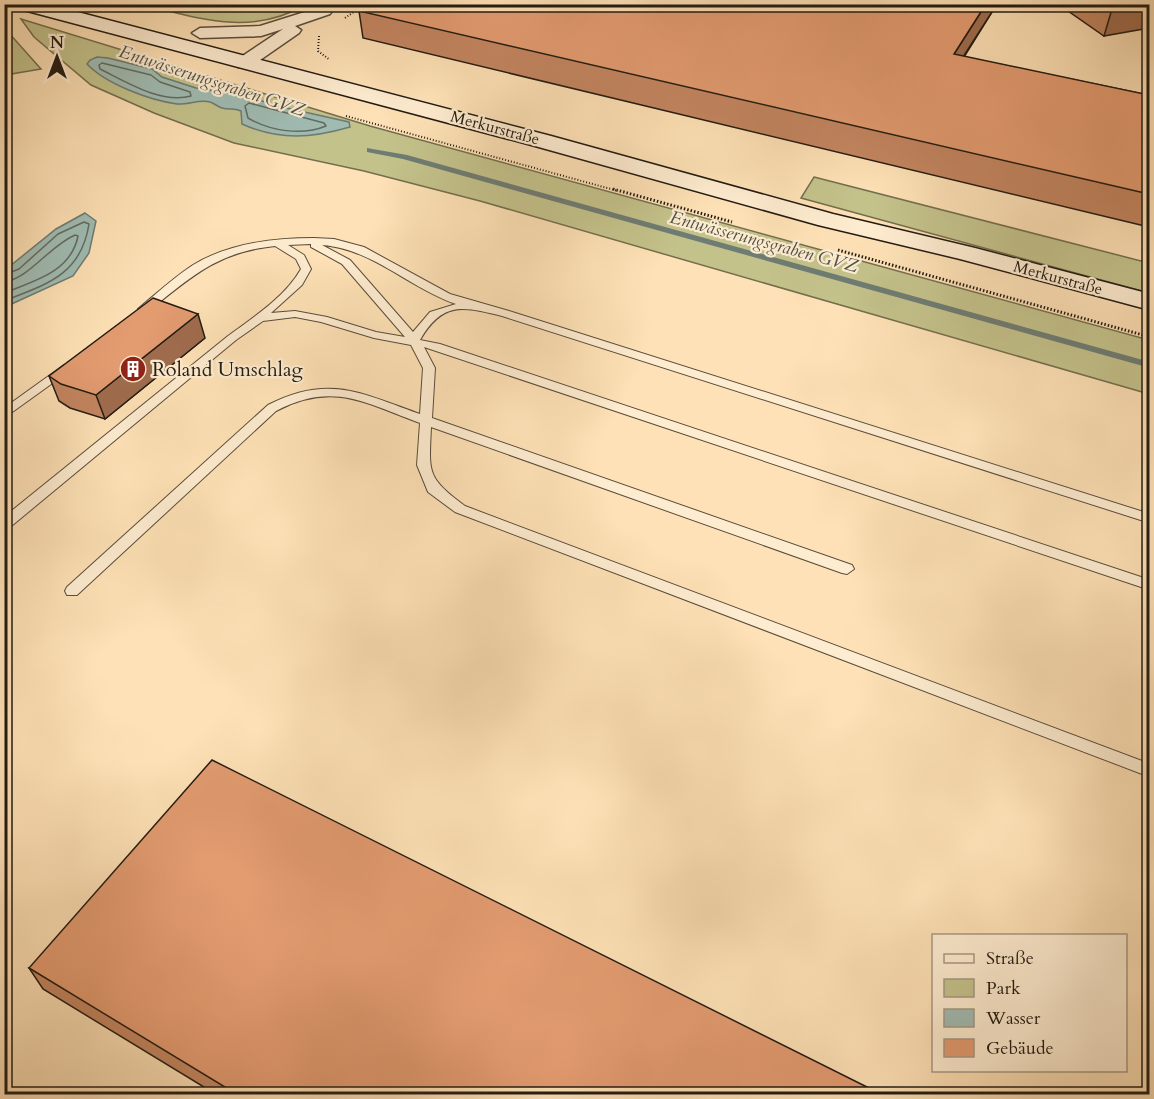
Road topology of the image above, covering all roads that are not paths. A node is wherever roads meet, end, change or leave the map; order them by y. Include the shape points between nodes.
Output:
1 (23, 4) edge
2 (28, 4) edge
3 (329, 8) edge
4 (200, 33) junction
5 (253, 56) junction
6 (308, 241) junction
7 (276, 242) junction
8 (966, 253) junction
9 (1149, 302) edge
10 (467, 305) junction
11 (136, 315) edge
12 (260, 318) junction
13 (414, 340) junction
14 (70, 365) edge
15 (4, 414) edge
16 (426, 420) junction
17 (1149, 519) edge
18 (4, 525) edge
19 (847, 569) dead end
20 (1149, 585) edge
21 (72, 591) dead end
22 (1149, 771) edge

1 - 5 street, Merkurstraße
2 - 4 street, Merkurstraße
3 - 4 street via 261,31
3 - 5 street
4 - 5 street, Merkurstraße
5 - 8 street, Merkurstraße via 826,220
5 - 8 street, Merkurstraße via 322,64 621,143
6 - 7 lane
6 - 10 lane via 351,246
6 - 13 lane via 346,262
7 - 11 lane via 236,250 197,267
7 - 12 lane via 300,257 306,269 298,283
8 - 9 street, Merkurstraße
10 - 13 lane via 443,308 423,323
10 - 17 lane via 505,313
12 - 13 lane via 296,314 374,335
12 - 18 lane
13 - 16 lane via 429,368
13 - 20 lane
14 - 15 lane
16 - 19 lane
16 - 21 lane via 348,393 315,390 293,396 272,408
16 - 22 lane via 423,465 433,489 460,509

